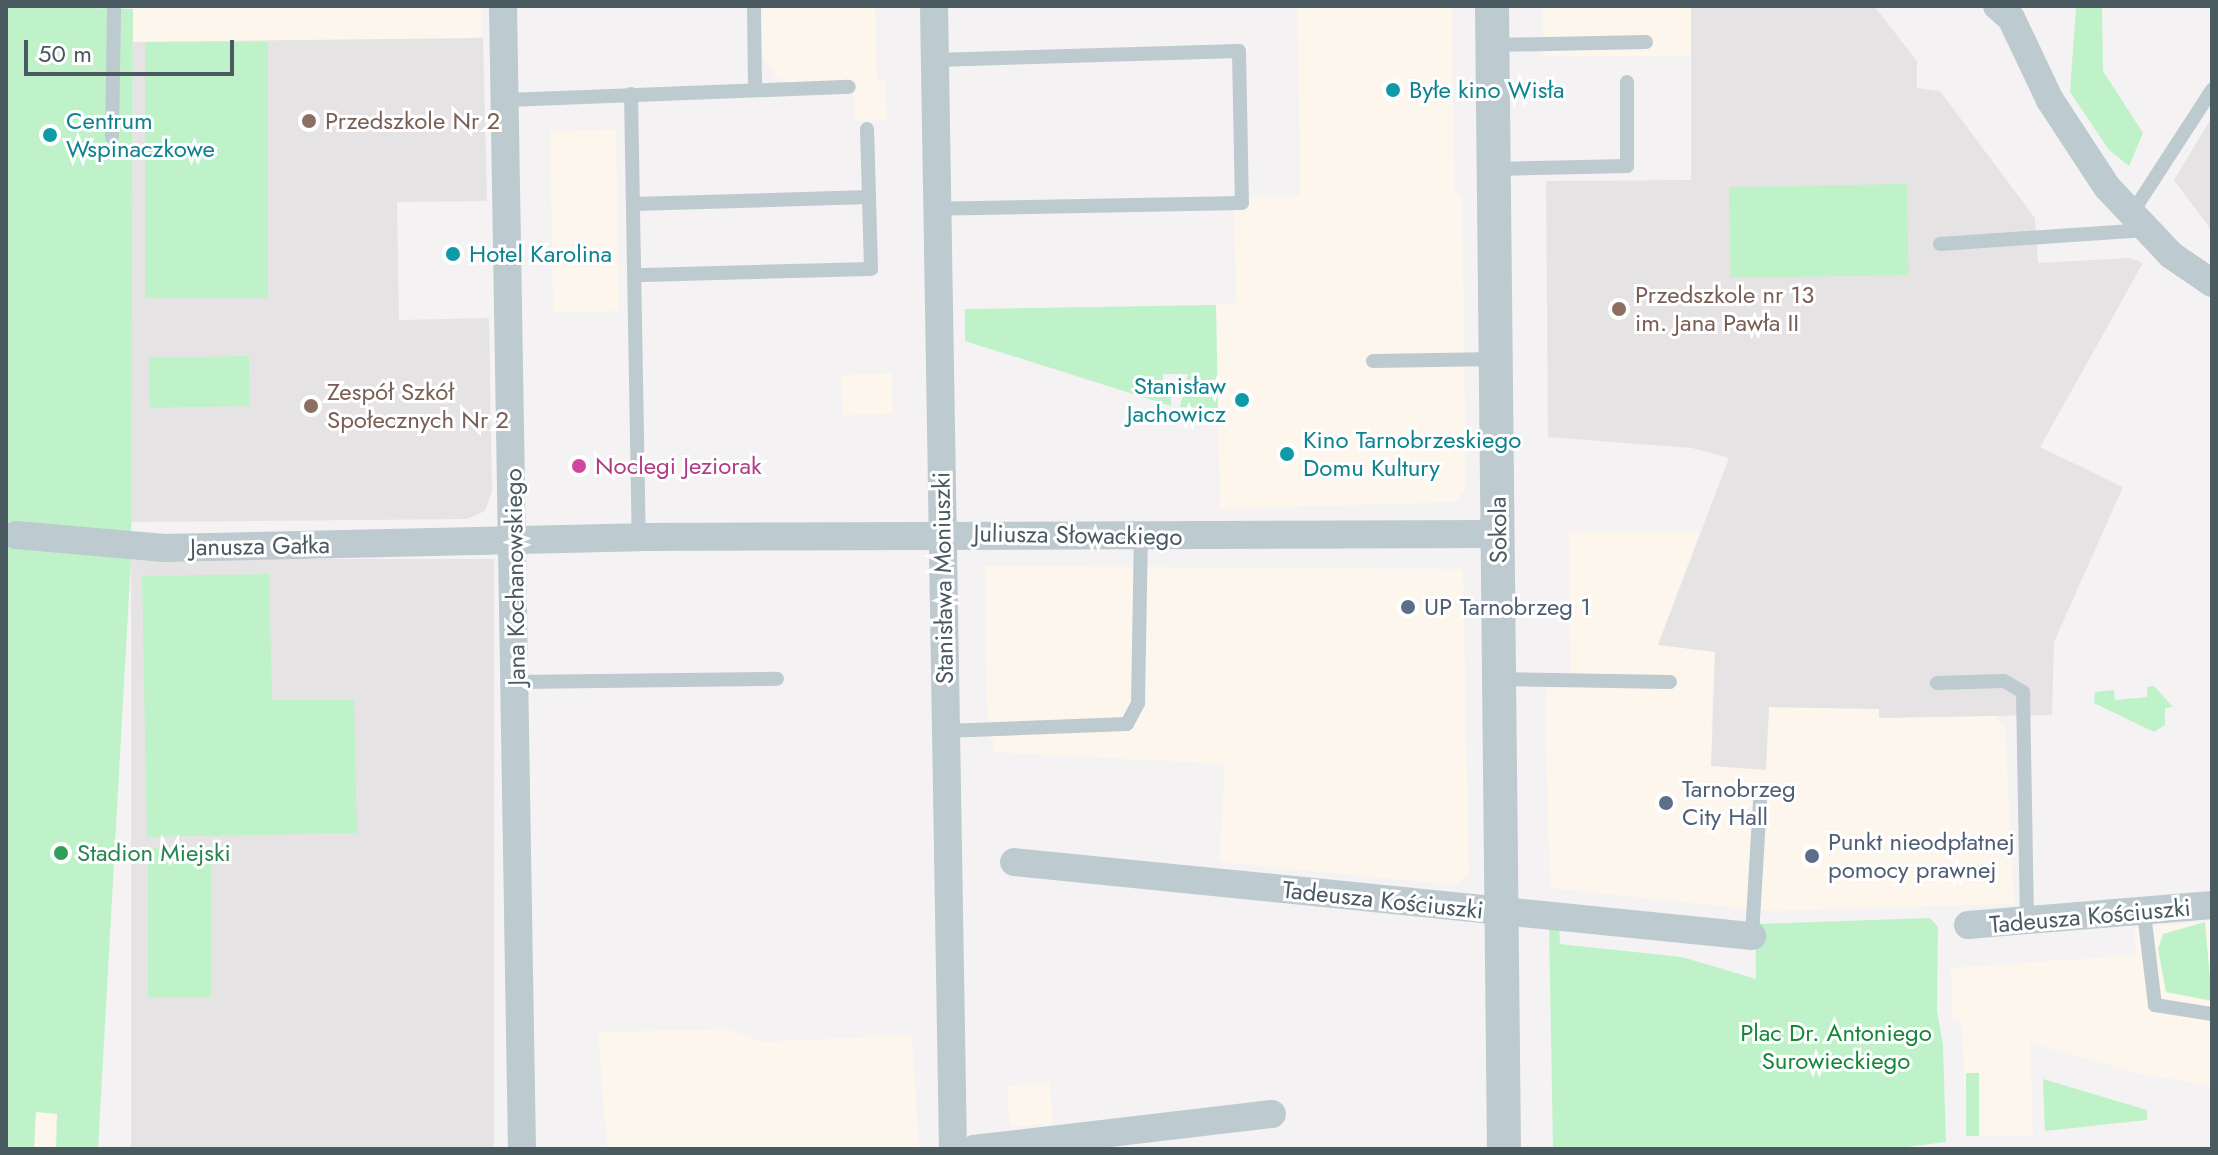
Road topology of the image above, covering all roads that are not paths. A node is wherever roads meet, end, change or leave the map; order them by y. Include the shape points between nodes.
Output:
1 (114, 6) edge
2 (503, 6) edge
3 (754, 6) edge
4 (934, 6) edge
5 (1492, 6) edge
6 (2009, 10) edge
7 (1646, 42) dead end
8 (1493, 45) junction
9 (935, 60) junction
10 (1627, 82) dead end
11 (849, 87) dead end
12 (755, 88) junction
13 (2212, 90) edge
14 (631, 94) junction
15 (506, 100) junction
16 (867, 129) dead end
17 (112, 137) dead end
18 (1494, 169) junction
19 (869, 197) junction
20 (634, 204) junction
21 (937, 209) junction
22 (2140, 222) junction
23 (1940, 244) dead end
24 (635, 275) junction
25 (2212, 283) edge
26 (1496, 359) junction
27 (1373, 361) dead end
28 (942, 534) junction
29 (1498, 534) junction
30 (11, 535) edge
31 (639, 537) junction
32 (1141, 537) junction
33 (514, 540) junction
34 (777, 679) dead end
35 (1499, 679) junction
36 (518, 682) junction
37 (1670, 682) dead end
38 (1937, 683) dead end
39 (945, 731) junction
40 (1760, 801) dead end
41 (1014, 862) dead end
42 (2212, 905) edge
43 (1502, 912) junction
44 (2144, 913) junction
45 (2027, 921) junction
46 (1968, 925) dead end
47 (1752, 936) joint
48 (2212, 1014) edge
49 (1272, 1114) dead end
50 (522, 1149) edge
51 (953, 1149) edge
52 (974, 1149) edge
53 (1504, 1149) edge

1 - 17 lane
2 - 15 street, Jana Kochanowskiego
3 - 12 lane
4 - 9 street, Stanisława Moniuszki
5 - 8 street, Sokola
6 - 22 street via 2050,100 2107,187
7 - 8 lane
8 - 18 street, Sokola
9 - 21 street, Stanisława Moniuszki
9 - 21 lane via 1239,51 1242,203
10 - 18 lane via 1627,166
11 - 12 lane
12 - 14 lane
13 - 22 lane
14 - 15 lane
14 - 20 lane
15 - 33 street, Jana Kochanowskiego
16 - 19 lane
18 - 26 street, Sokola
19 - 20 lane
19 - 24 lane via 871,269
20 - 24 lane
21 - 28 street, Stanisława Moniuszki
22 - 23 lane
22 - 25 street via 2171,255
24 - 31 lane
26 - 27 lane
26 - 29 street, Sokola
28 - 31 street, Juliusza Słowackiego
28 - 32 street, Juliusza Słowackiego
28 - 39 street, Stanisława Moniuszki
29 - 32 street, Juliusza Słowackiego
29 - 35 street, Sokola
30 - 33 street, Janusza Gałka via 164,548
31 - 33 street, Juliusza Słowackiego
32 - 39 lane via 1138,703 1127,724
33 - 36 street, Jana Kochanowskiego
34 - 36 lane
35 - 37 lane
35 - 43 street, Sokola
36 - 50 street, Jana Kochanowskiego
38 - 45 lane via 2004,681 2023,692
39 - 51 street, Stanisława Moniuszki
40 - 47 lane
41 - 43 street, Tadeusza Kościuszki
42 - 44 street, Tadeusza Kościuszki
43 - 47 street, Tadeusza Kościuszki
43 - 53 street, Sokola
44 - 45 street, Tadeusza Kościuszki
44 - 48 lane via 2155,1005
45 - 46 street, Tadeusza Kościuszki
49 - 52 street

